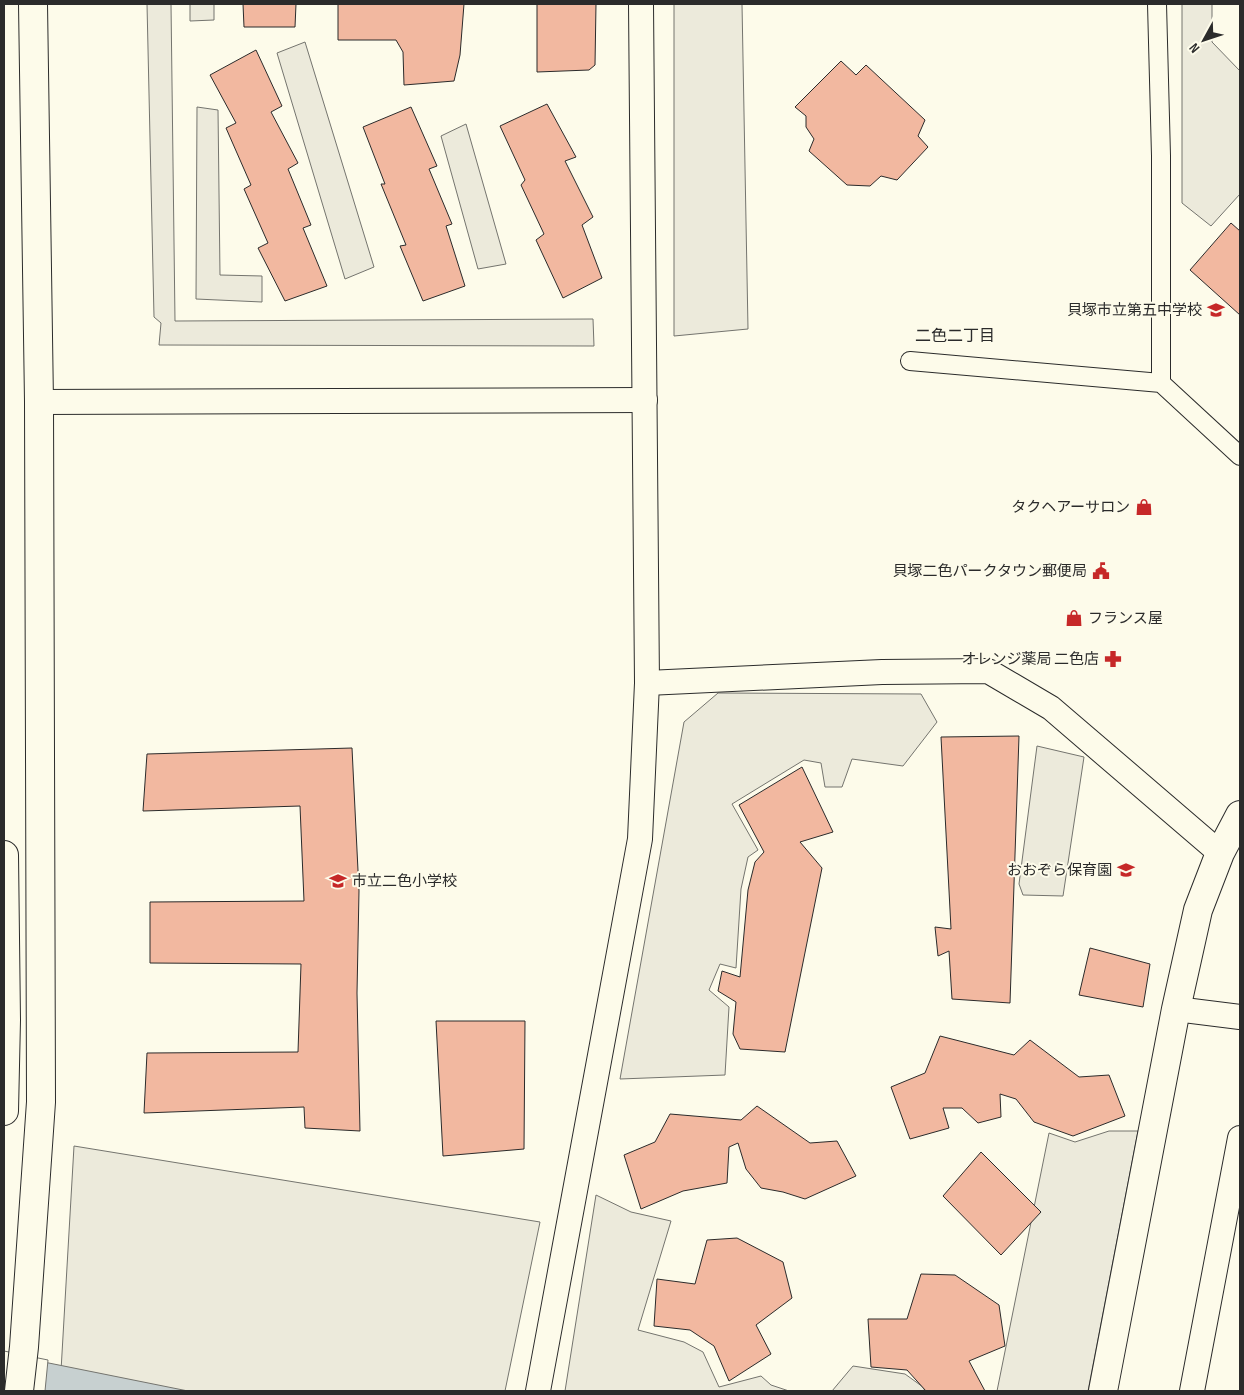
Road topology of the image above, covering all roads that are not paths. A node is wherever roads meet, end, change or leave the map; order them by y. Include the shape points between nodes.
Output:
1 (33, 4) edge
2 (641, 4) edge
3 (1157, 4) edge
4 (910, 361) dead end
5 (1161, 383) junction
6 (645, 400) junction
7 (38, 402) junction
8 (1240, 456) edge
9 (647, 683) junction
10 (1240, 815) edge
11 (1220, 854) junction
12 (4, 855) edge
13 (1176, 1009) junction
14 (1240, 1017) edge
15 (4, 1112) edge
16 (1240, 1138) edge
17 (19, 1391) edge
18 (538, 1391) edge
19 (1103, 1391) edge
20 (1192, 1391) edge

1 - 7 street
2 - 6 street
3 - 5 street
4 - 5 street
5 - 8 street
6 - 7 street
6 - 9 street
7 - 17 street via 41,1102
9 - 11 street via 882,672 988,671 1051,708
9 - 18 street via 640,839
10 - 11 street
11 - 13 street via 1198,910
12 - 15 street
13 - 14 street
13 - 19 street
16 - 20 street

